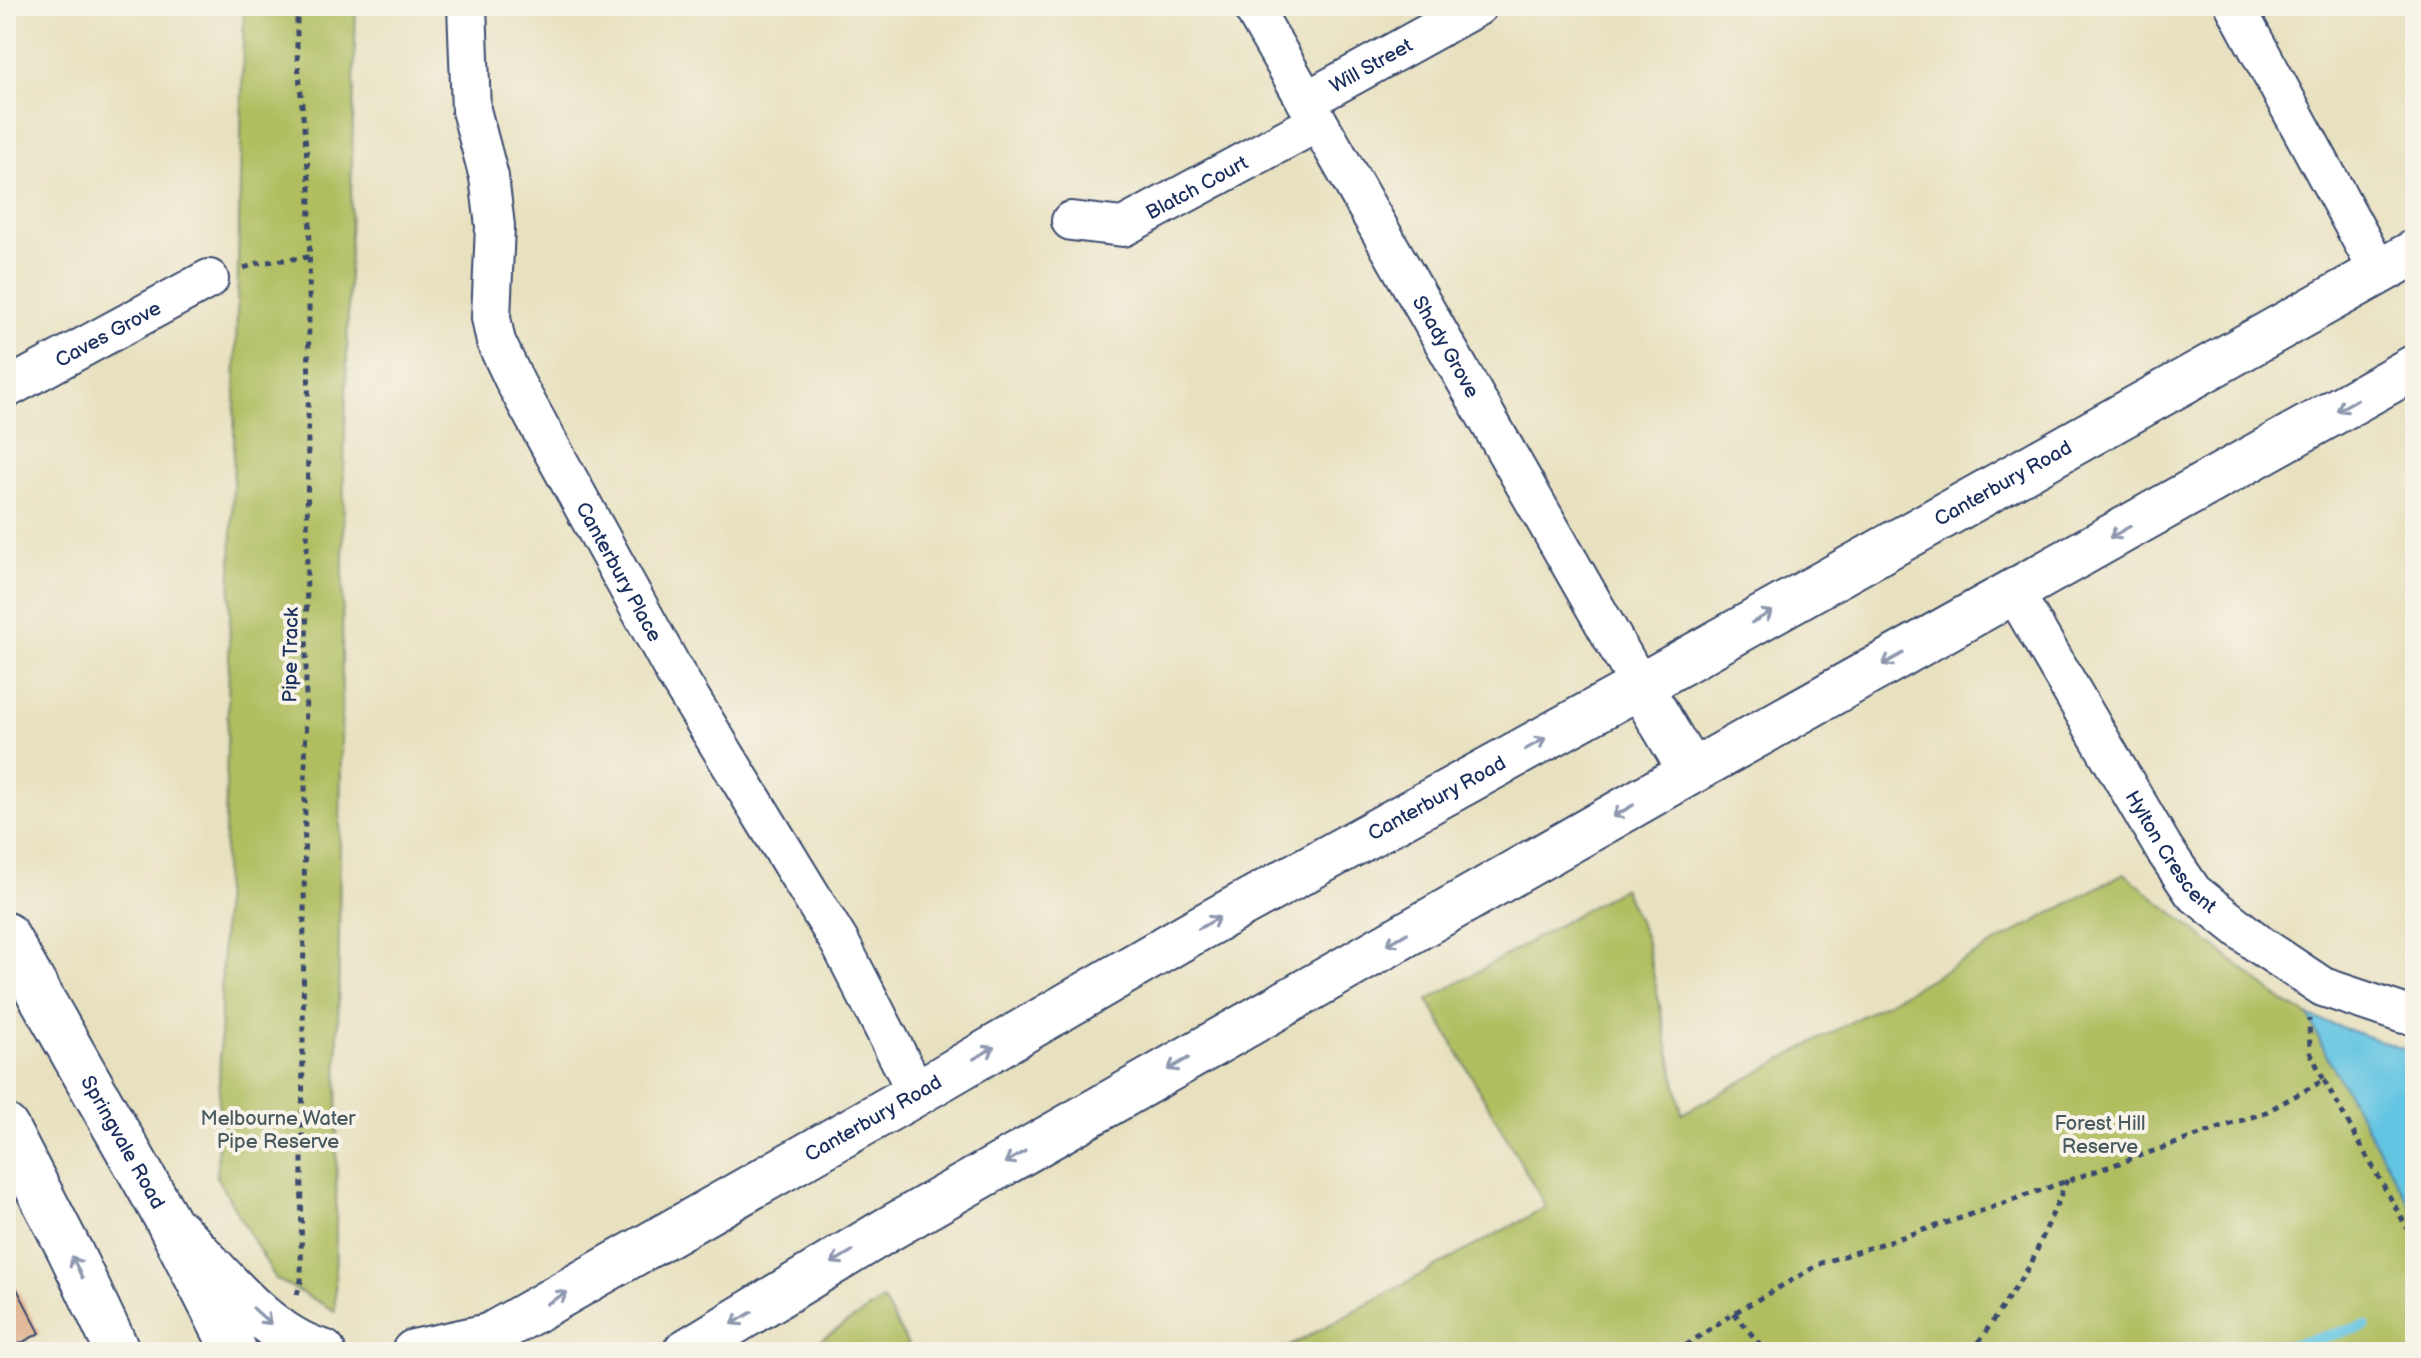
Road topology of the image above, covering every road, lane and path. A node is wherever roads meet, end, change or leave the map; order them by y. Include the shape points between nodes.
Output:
1 (297, 6) edge
2 (467, 6) edge
3 (1252, 6) edge
4 (1478, 6) edge
5 (2235, 6) edge
6 (1312, 112) junction
7 (1071, 221) dead end
8 (309, 257) junction
9 (2397, 262) edge
10 (209, 279) joint
11 (2415, 367) edge
12 (6, 389) edge
13 (2014, 592) junction
14 (1640, 686) junction
15 (1691, 772) junction
16 (6, 935) edge
17 (2323, 987) junction
18 (2415, 1014) edge
19 (2324, 1080) junction
20 (917, 1093) junction
21 (6, 1127) edge
22 (2068, 1179) junction
23 (168, 1221) junction
24 (2415, 1242) edge
25 (294, 1304) dead end
26 (1734, 1313) junction
27 (475, 1344) edge
28 (114, 1347) edge
29 (235, 1352) edge
30 (323, 1352) edge
31 (414, 1352) edge
32 (685, 1352) edge
33 (1676, 1352) edge
34 (1766, 1352) edge
35 (1972, 1352) edge

1 - 8 path, Pipe Track via 310,189
2 - 20 street, Canterbury Place via 471,110 489,177 495,226 491,318 496,342 675,673 840,943
3 - 6 street, Shady Grove
4 - 6 street, Will Street
5 - 9 street
6 - 7 street, Blatch Court via 1123,227
6 - 14 street, Shady Grove
8 - 10 path via 258,263
8 - 25 path, Pipe Track via 301,1281
14 -> 9 main road, Canterbury Road
10 - 12 street, Caves Grove
11 -> 13 main road
13 -> 15 main road
13 - 17 street, Hylton Crescent via 2193,892
14 - 15 main road
20 -> 14 main road, Canterbury Road via 1193,932
15 -> 32 main road via 885,1231
16 - 23 main road, Springvale Road
17 - 18 street, Hylton Crescent
17 - 19 path via 2309,1016 2310,1052
19 - 22 path via 2266,1112
19 - 24 path
27 -> 20 main road, Canterbury Road
28 -> 21 main road
22 - 26 path via 1822,1263
22 - 35 path via 2031,1264
23 - 29 main road, Springvale Road
23 -> 30 main road via 261,1316 286,1336
26 - 33 path
26 - 34 path
27 - 31 main road, Canterbury Road

